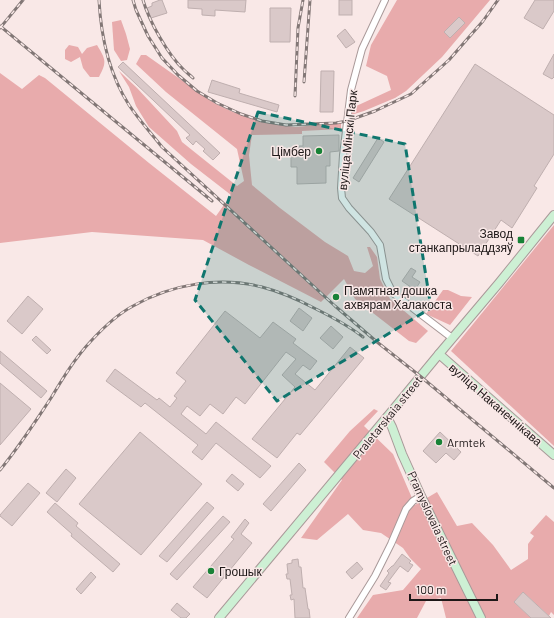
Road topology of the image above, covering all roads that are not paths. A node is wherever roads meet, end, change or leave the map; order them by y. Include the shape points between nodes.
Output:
1 (385, 0) edge
2 (554, 215) edge
3 (452, 338) junction
4 (438, 354) junction
5 (387, 417) junction
6 (554, 455) edge
7 (421, 496) junction
8 (219, 618) edge
9 (349, 618) edge
10 (481, 618) edge

1 - 3 street, вуліца Мінскі Парк via 362,49 351,90 342,169 342,198 380,245 386,279 393,293
2 - 3 main road, Praletarskaia street
3 - 4 main road, Praletarskaia street
4 - 5 main road, Praletarskaia street
4 - 6 main road, вуліца Наканечнікава
5 - 7 main road, Pramyslovaia street
5 - 8 main road, Praletarskaia street
7 - 9 street via 406,509 375,576
7 - 10 main road, Pramyslovaia street

